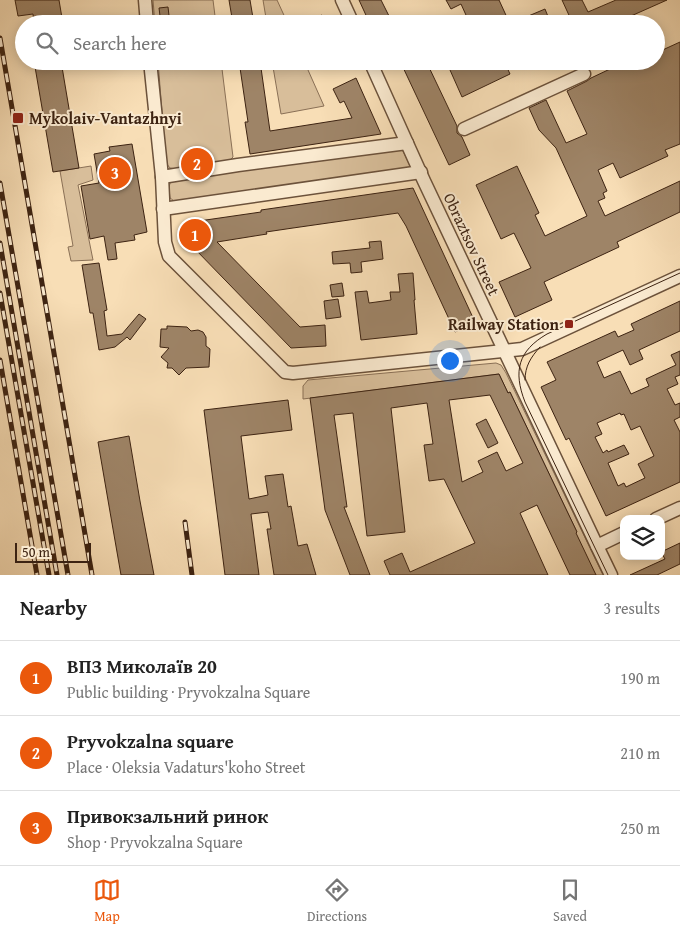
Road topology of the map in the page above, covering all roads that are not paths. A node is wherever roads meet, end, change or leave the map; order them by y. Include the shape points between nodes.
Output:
1 (145, 0) edge
2 (342, 0) edge
3 (146, 15) edge
4 (349, 15) edge
5 (151, 70) edge
6 (374, 70) edge
7 (584, 74) dead end
8 (464, 129) dead end
9 (407, 143) junction
10 (421, 172) junction
11 (162, 177) junction
12 (164, 209) junction
13 (680, 276) edge
14 (505, 351) junction
15 (680, 508) edge
16 (665, 515) edge
17 (620, 535) edge
18 (597, 546) junction
19 (611, 575) edge

1 - 3 street
2 - 4 street
5 - 11 street
6 - 9 street, Obraztsov Street
7 - 8 street
9 - 10 street, Obraztsov Street
9 - 11 street
10 - 12 street
10 - 14 street, Obraztsov Street
11 - 12 street
12 - 14 street via 165,242 170,256 285,372
13 - 14 street via 522,349
14 - 18 street, Obraztsov Street
15 - 16 street
17 - 18 street
18 - 19 street, Obraztsov Street

